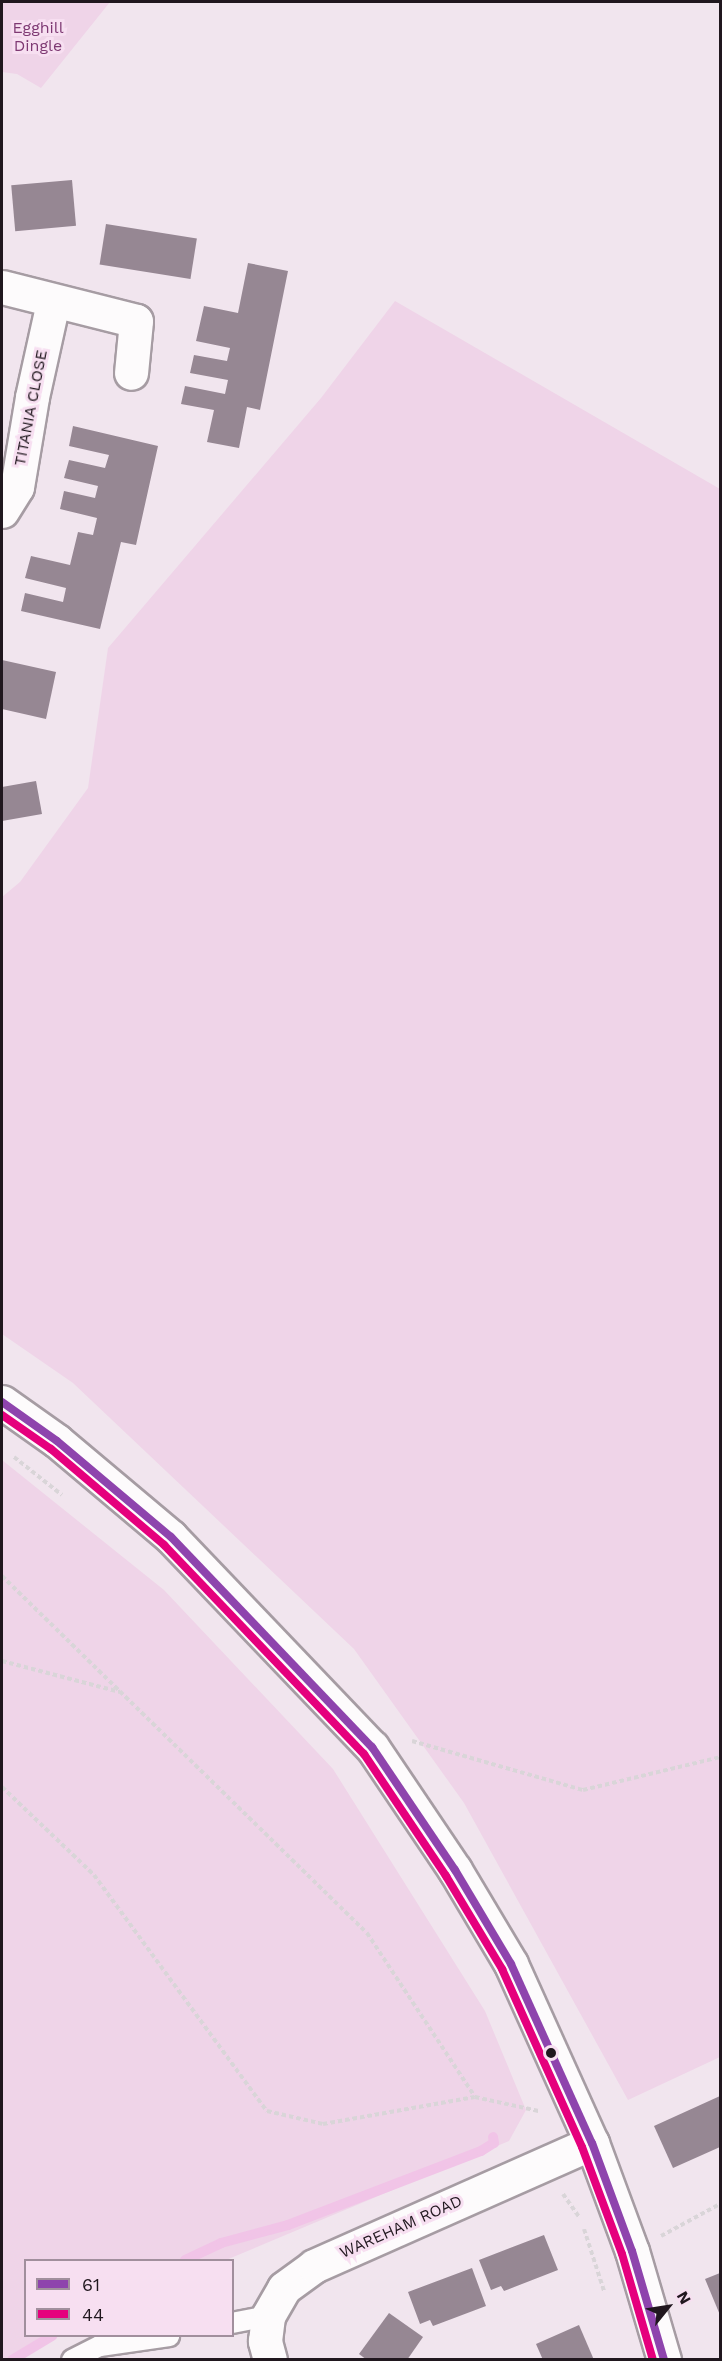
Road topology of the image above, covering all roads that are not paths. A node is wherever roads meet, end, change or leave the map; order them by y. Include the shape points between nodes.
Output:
1 (2, 286) edge
2 (53, 302) junction
3 (131, 373) dead end
4 (2, 511) edge
5 (2, 1402) edge
6 (592, 2143) junction
7 (268, 2316) junction
8 (234, 2323) edge
9 (166, 2337) edge
10 (130, 2351) edge
11 (72, 2360) edge
12 (270, 2360) edge
13 (664, 2360) edge

1 - 2 street
2 - 3 street via 136,321
2 - 4 street, TITANIA CLOSE via 17,486
5 - 6 street via 57,1441 171,1537 372,1748 511,1964
6 - 7 street, WAREHAM ROAD via 314,2266 284,2288
6 - 13 street via 632,2251
7 - 8 lane
7 - 12 street, WAREHAM ROAD via 265,2341
9 - 10 lane
10 - 11 lane via 100,2346

